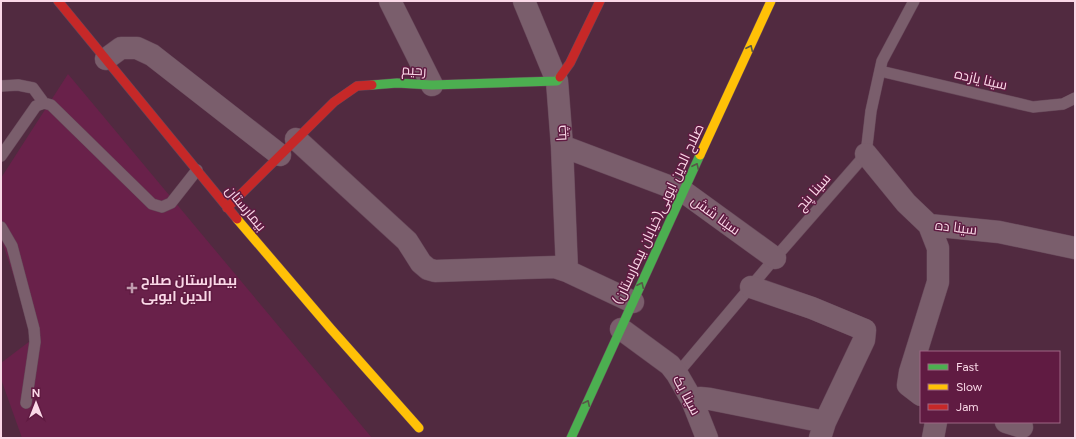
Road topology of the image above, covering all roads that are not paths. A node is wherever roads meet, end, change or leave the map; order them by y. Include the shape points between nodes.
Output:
1 (58, 1) edge
2 (390, 1) edge
3 (524, 1) edge
4 (600, 1) edge
5 (772, 1) edge
6 (914, 1) edge
7 (106, 59) junction
8 (880, 71) junction
9 (557, 82) junction
10 (432, 85) junction
11 (1, 86) edge
12 (1075, 98) edge
13 (44, 103) junction
14 (296, 139) junction
15 (562, 146) junction
16 (866, 154) junction
17 (280, 155) junction
18 (1, 156) edge
19 (197, 170) junction
20 (684, 192) junction
21 (227, 208) junction
22 (929, 225) junction
23 (1, 227) edge
24 (1075, 248) edge
25 (775, 258) junction
26 (567, 271) junction
27 (751, 287) junction
28 (633, 302) junction
29 (621, 329) junction
30 (677, 374) junction
31 (920, 394) edge
32 (692, 400) junction
33 (26, 403) dead end
34 (936, 423) edge
35 (823, 430) edge
36 (422, 433) edge
37 (570, 438) edge
38 (708, 438) edge
39 (933, 438) edge

1 - 7 street, بیمارستان
2 - 10 street
3 - 9 street, چیا
4 - 9 street via 570,63
20 -> 5 street, صلاح الدین ایوبی(خیابان بیمارستان)
6 - 8 lane via 882,61
7 - 17 street via 121,48 137,48 152,55
7 - 19 street, بیمارستان
8 - 12 lane, سینا یازده via 1032,106 1062,104
8 - 16 lane via 871,112
9 - 10 street, رحیم
9 - 15 street, چیا
10 - 14 street, رحیم via 398,83 357,86 334,102
11 - 13 lane via 18,85 33,88
13 - 18 lane via 36,106
13 - 19 lane via 51,104 152,204 162,207 171,203
14 - 17 street, رحیم
14 - 26 street via 407,241 428,269 436,271 555,267
15 - 20 street, سینا شش
15 - 26 street, چیا
16 - 22 street, سینا ده via 906,203
16 - 25 lane, سینا پنج
17 - 21 street, رحیم
19 - 21 street, بیمارستان
20 - 25 street, سینا شش
28 -> 20 street, صلاح الدین ایوبی(خیابان بیمارستان)
21 - 36 street, بیمارستان
22 - 24 street, سینا ده via 999,232
22 - 31 street via 938,248 938,282 908,385
23 - 33 lane via 12,246 34,329 35,342
25 - 27 lane, سینا پنج
26 - 28 street
27 - 30 lane, سینا پنج
27 - 35 street via 865,330 864,340
28 - 29 street, صلاح الدین ایوبی(خیابان بیمارستان)
29 - 30 street, سینا یک via 670,365
37 -> 29 street, صلاح الدین ایوبی(خیابان بیمارستان)
30 - 32 street, سینا یک
32 - 35 street via 710,399
32 - 38 street, سینا یک
34 - 39 street

